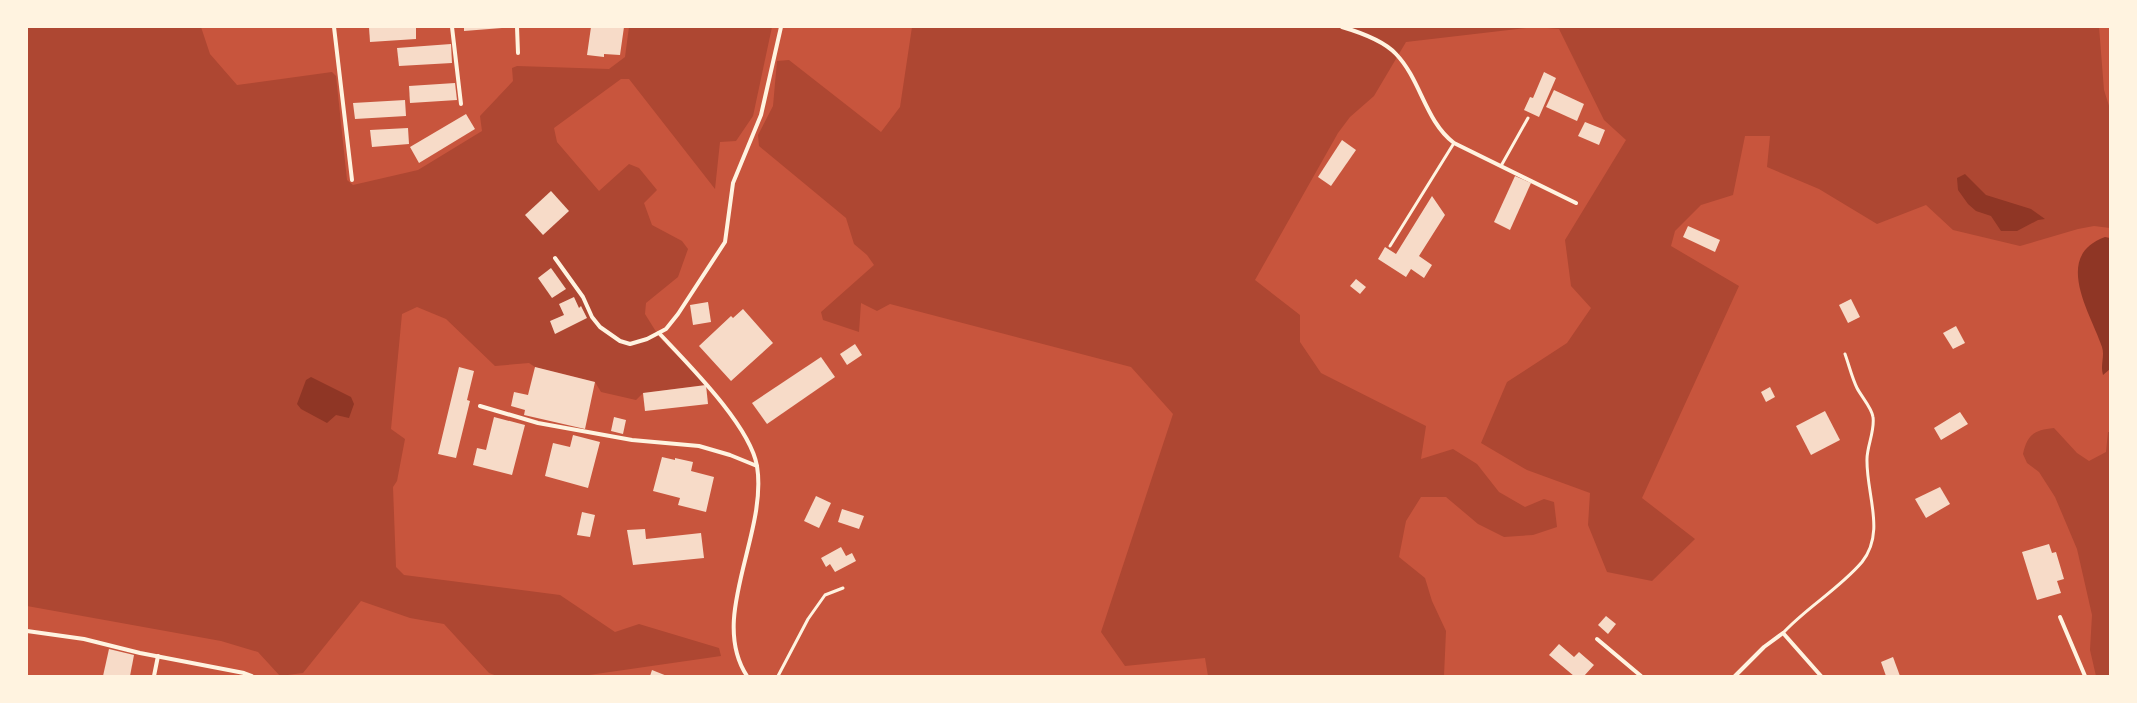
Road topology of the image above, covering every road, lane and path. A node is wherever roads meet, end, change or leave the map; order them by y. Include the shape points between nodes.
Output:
1 (334, 27) edge
2 (452, 27) edge
3 (517, 27) edge
4 (781, 27) edge
5 (1342, 27) edge
6 (518, 53) dead end
7 (460, 104) dead end
8 (1528, 118) dead end
9 (1454, 143) junction
10 (1501, 166) junction
11 (352, 180) dead end
12 (1576, 203) dead end
13 (1390, 246) dead end
14 (556, 258) dead end
15 (659, 333) junction
16 (1846, 354) dead end
17 (480, 406) dead end
18 (757, 466) junction
19 (843, 588) dead end
20 (2060, 617) dead end
21 (27, 631) edge
22 (1783, 633) junction
23 (1596, 639) dead end
24 (158, 656) junction
25 (154, 676) edge
26 (252, 676) edge
27 (747, 676) edge
28 (778, 676) edge
29 (1641, 676) edge
30 (1735, 676) edge
31 (1821, 676) edge
32 (2085, 676) edge

1 - 11 street
2 - 7 street
3 - 6 street
4 - 15 street via 761,115 733,183 725,242 678,314 666,329
5 - 9 street via 1386,45 1396,54 1435,123
8 - 10 lane
9 - 10 street
9 - 13 lane
10 - 12 street
14 - 15 street via 600,327 620,341 630,344
15 - 18 street via 710,389 739,427
16 - 22 lane via 1856,387 1873,416 1867,459 1875,523 1872,544 1862,561 1842,582
17 - 18 street via 554,426 632,440 699,446
18 - 27 street via 756,518 735,600 736,655
19 - 28 lane via 825,595 808,619
20 - 32 street
21 - 24 street via 84,639
22 - 30 street via 1764,647
22 - 31 street
23 - 29 street
24 - 25 street
24 - 26 street

